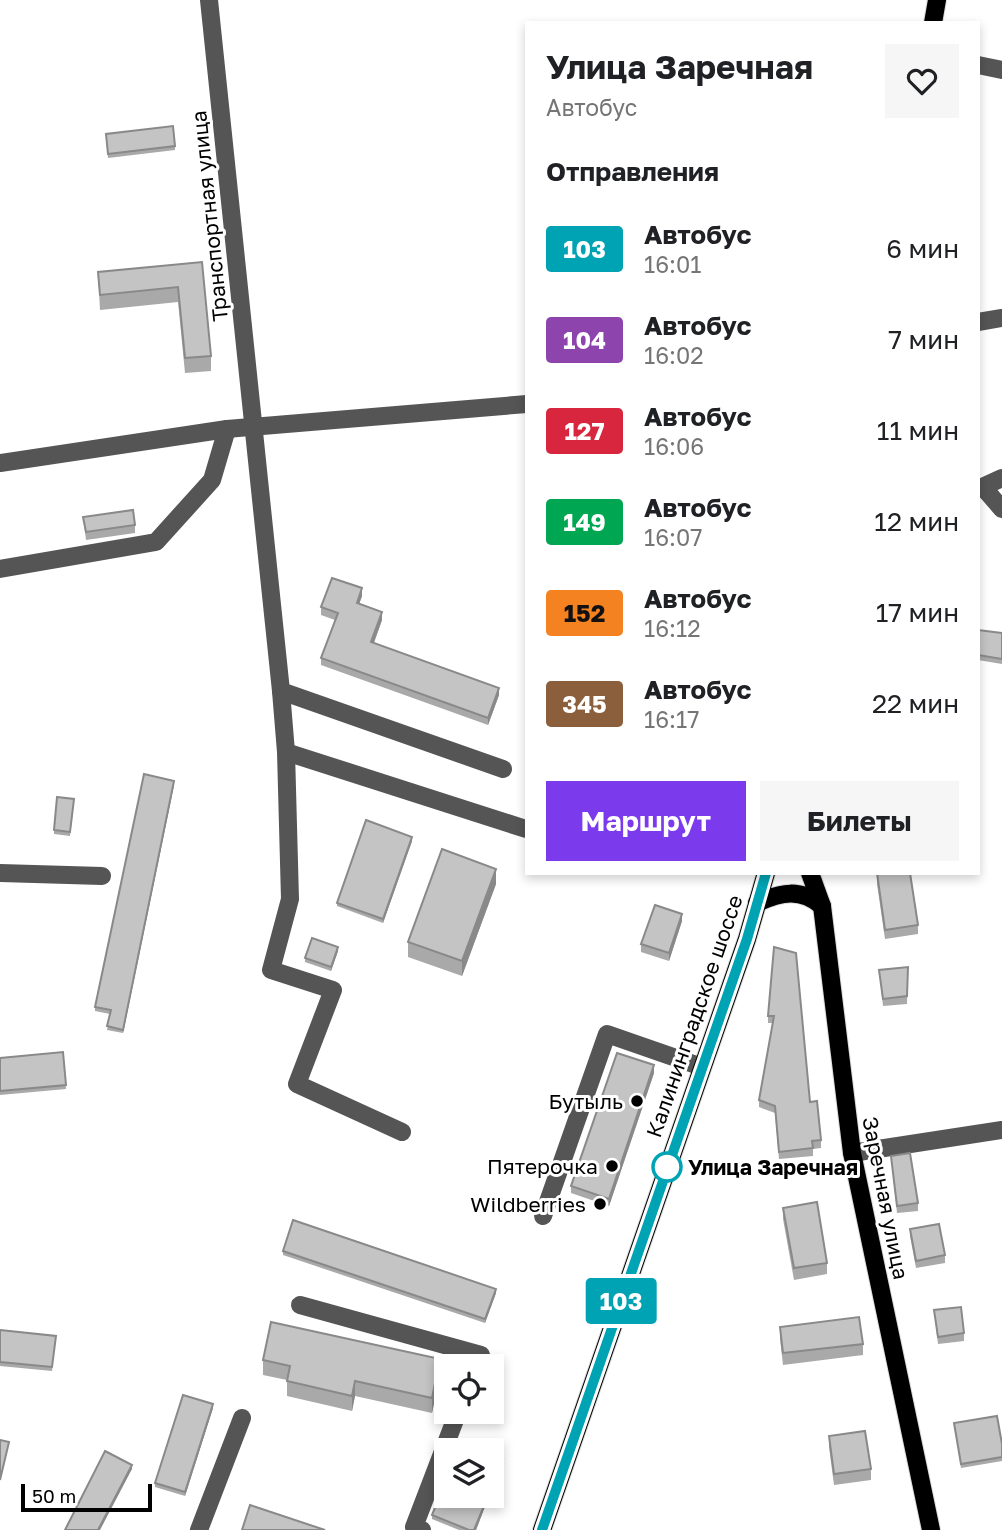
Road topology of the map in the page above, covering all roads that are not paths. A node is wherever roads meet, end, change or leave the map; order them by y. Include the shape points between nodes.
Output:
1 (209, 0) edge
2 (937, 0) edge
3 (935, 21) edge
4 (980, 65) edge
5 (1002, 70) edge
6 (1002, 318) edge
7 (980, 322) edge
8 (525, 404) edge
9 (254, 426) junction
10 (227, 429) junction
11 (0, 463) edge
12 (1002, 478) edge
13 (980, 488) edge
14 (1002, 509) edge
15 (0, 569) edge
16 (281, 691) junction
17 (286, 752) junction
18 (503, 769) dead end
19 (525, 829) edge
20 (0, 873) edge
21 (765, 875) edge
22 (811, 875) edge
23 (102, 876) dead end
24 (757, 904) junction
25 (822, 906) junction
26 (702, 1067) junction
27 (1002, 1130) edge
28 (402, 1132) dead end
29 (852, 1153) junction
30 (543, 1216) dead end
31 (300, 1304) dead end
32 (477, 1354) edge
33 (242, 1418) dead end
34 (453, 1424) edge
35 (199, 1530) edge
36 (422, 1530) edge
37 (541, 1530) edge
38 (931, 1530) edge

1 - 9 street, Транспортная улица
2 - 3 main road
4 - 5 street
6 - 7 street
8 - 9 street
9 - 10 street
9 - 16 street, Транспортная улица
10 - 11 street
10 - 15 street via 212,480 156,542
12 - 13 street
13 - 14 street
16 - 17 street, Транспортная улица
16 - 18 street
17 - 19 street
17 - 28 street, Транспортная улица via 290,899 271,970 332,990 297,1084
20 - 23 street
21 - 24 main road, Калининградское шоссе
22 - 25 main road, Заречная улица
24 - 25 main road via 787,893 811,897
24 - 26 main road, Калининградское шоссе
25 - 29 main road, Заречная улица
26 - 30 street via 607,1034
26 - 37 main road, Калининградское шоссе
27 - 29 street
29 - 38 main road, Заречная улица
31 - 32 street
33 - 35 street
34 - 36 street via 414,1527

